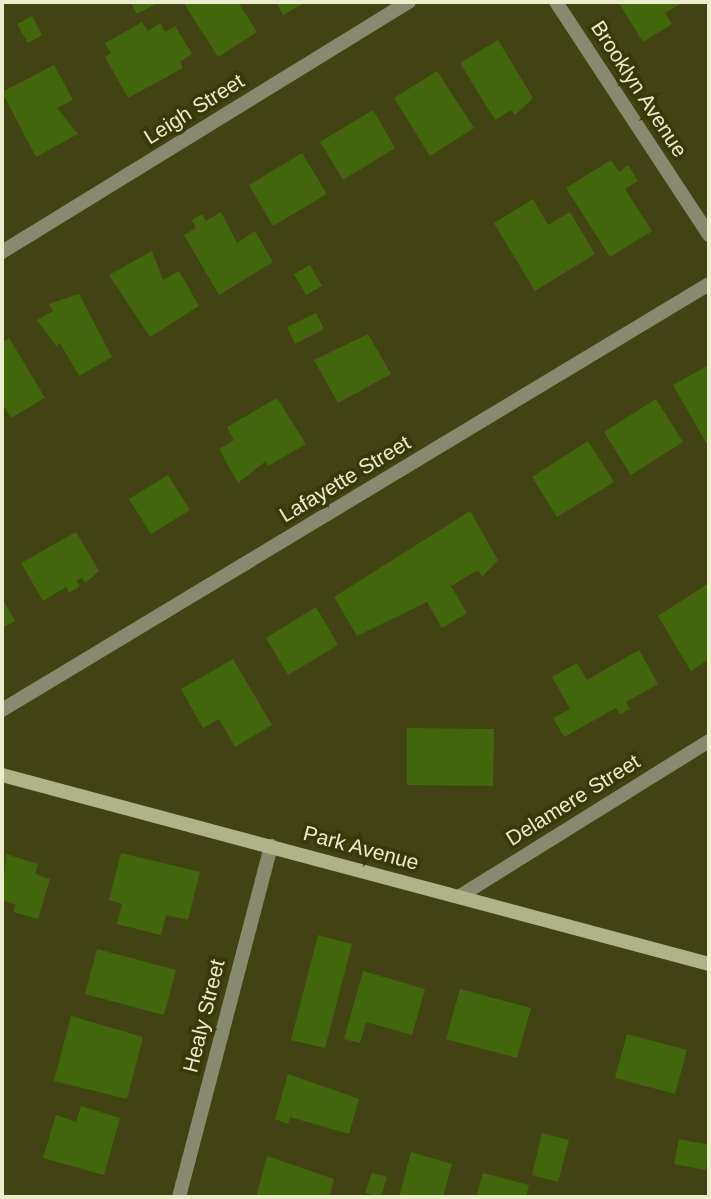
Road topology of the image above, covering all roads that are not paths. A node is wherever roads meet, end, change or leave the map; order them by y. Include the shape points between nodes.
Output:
1 (409, 2) edge
2 (556, 2) edge
3 (709, 235) edge
4 (2, 252) edge
5 (709, 284) edge
6 (2, 710) edge
7 (709, 741) edge
8 (2, 775) edge
9 (271, 846) junction
10 (460, 896) junction
11 (709, 964) edge
12 (179, 1197) edge

1 - 4 street, Leigh Street
2 - 3 street, Brooklyn Avenue
5 - 6 street, Lafayette Street
7 - 10 street, Delamere Street
8 - 9 main road, Park Avenue
9 - 10 main road, Park Avenue
9 - 12 street, Healy Street
10 - 11 main road, Park Avenue

